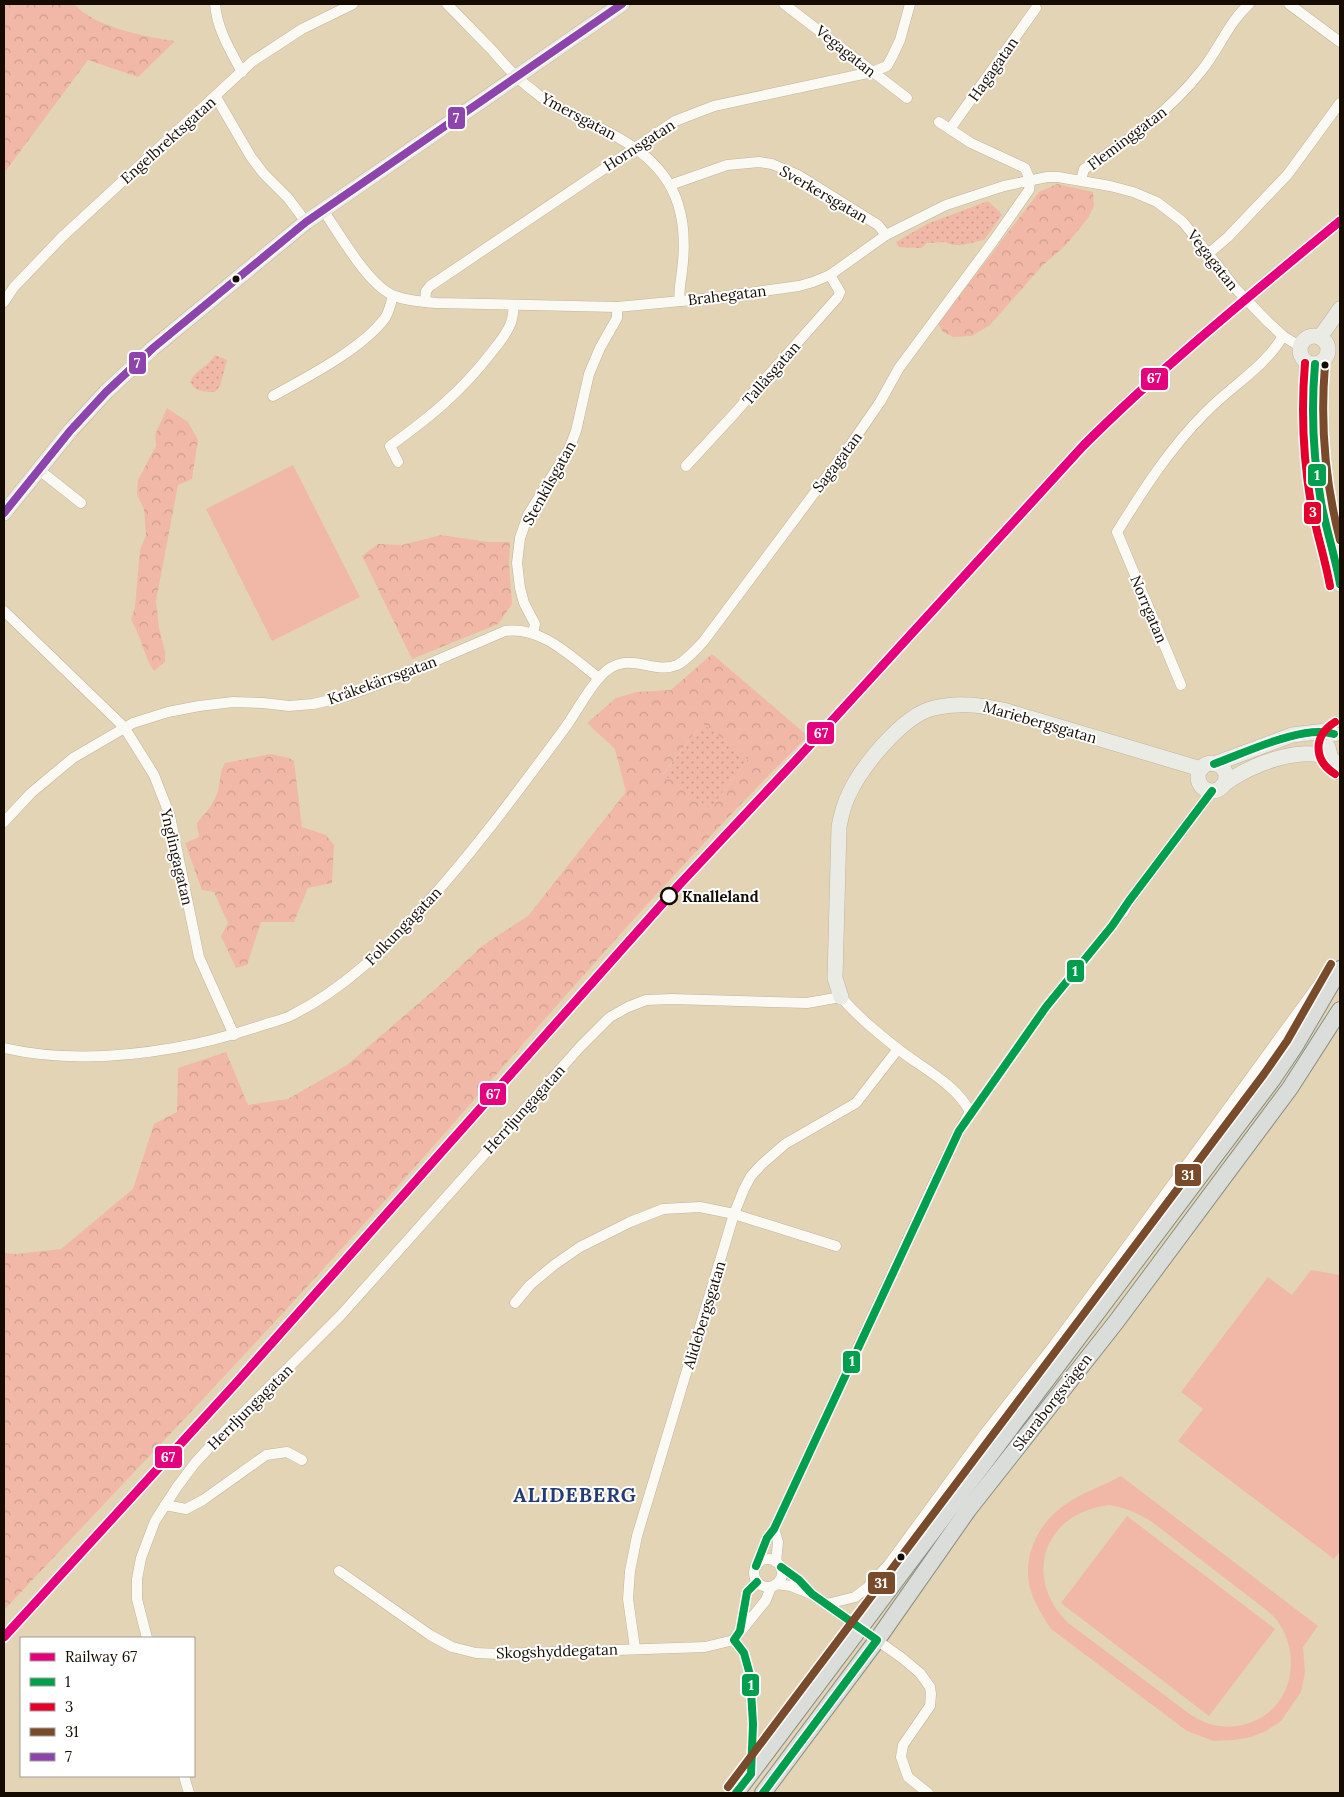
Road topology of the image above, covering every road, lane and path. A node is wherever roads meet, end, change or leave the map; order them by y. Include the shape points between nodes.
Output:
1 (215, 4) edge
2 (353, 4) edge
3 (447, 4) edge
4 (622, 4) edge
5 (784, 4) edge
6 (910, 4) edge
7 (1249, 4) edge
8 (1294, 5) edge
9 (1036, 8) dead end
10 (1340, 42) edge
11 (242, 72) junction
12 (872, 72) junction
13 (516, 76) junction
14 (216, 97) junction
15 (907, 98) dead end
16 (1340, 103) edge
17 (939, 122) dead end
18 (950, 129) junction
19 (635, 148) junction
20 (1030, 180) junction
21 (1081, 180) junction
22 (670, 185) junction
23 (1145, 196) joint
24 (323, 210) junction
25 (306, 222) junction
26 (886, 235) junction
27 (1208, 254) junction
28 (830, 275) junction
29 (4, 282) edge
30 (14, 287) junction
31 (393, 296) junction
32 (680, 301) junction
33 (4, 302) edge
34 (425, 302) junction
35 (514, 306) junction
36 (618, 307) junction
37 (1340, 310) edge
38 (1283, 336) junction
39 (1320, 337) junction
40 (1301, 347) junction
41 (1315, 364) junction
42 (273, 396) dead end
43 (398, 462) dead end
44 (686, 466) dead end
45 (38, 469) junction
46 (81, 503) dead end
47 (4, 513) edge
48 (1340, 584) edge
49 (4, 611) edge
50 (533, 633) junction
51 (599, 678) junction
52 (1181, 685) dead end
53 (124, 727) junction
54 (1338, 731) edge
55 (1335, 760) edge
56 (1208, 766) junction
57 (1217, 788) junction
58 (4, 822) edge
59 (1123, 913) dead end
60 (1340, 967) edge
61 (841, 997) junction
62 (1340, 1010) edge
63 (234, 1035) junction
64 (4, 1048) edge
65 (898, 1049) junction
66 (734, 1214) junction
67 (836, 1246) dead end
68 (516, 1303) dead end
69 (302, 1460) dead end
70 (165, 1505) junction
71 (774, 1529) junction
72 (779, 1564) junction
73 (756, 1566) junction
74 (338, 1572) dead end
75 (757, 1582) junction
76 (774, 1586) junction
77 (812, 1594) junction
78 (827, 1604) junction
79 (860, 1627) junction
80 (740, 1631) junction
81 (146, 1637) edge
82 (877, 1640) junction
83 (635, 1648) junction
84 (184, 1777) edge
85 (189, 1793) edge
86 (736, 1793) edge
87 (763, 1793) edge
88 (928, 1793) edge

1 - 11 street via 222,36
2 - 11 street, Engelbrektsgatan via 302,29 253,61
3 - 13 street, Ymersgatan
4 - 13 street
5 - 12 street, Vegagatan
6 - 12 street, Hornsgatan via 892,57 886,66
7 - 21 street, Fleminggatan via 1217,50 1174,102 1128,141 1084,169
8 - 10 street
9 - 18 street, Hagagatan
11 - 14 street, Engelbrektsgatan
12 - 15 street, Vegagatan
12 - 19 street, Hornsgatan via 714,106 675,121
13 - 19 street, Ymersgatan via 548,102
13 - 24 street
14 - 25 street via 251,157
14 - 30 street, Engelbrektsgatan via 62,237
16 - 27 street via 1288,174 1242,224
17 - 18 street
18 - 20 street via 1025,168
19 - 22 street, Ymersgatan
19 - 34 street, Hornsgatan via 430,286
20 - 21 street, Brahegatan via 1047,177
20 - 26 street, Brahegatan via 946,206
20 - 51 street, Sagagatan via 1029,190 899,368 851,444 703,642 678,665 668,668 628,662 617,664
21 - 23 street, Brahegatan
22 - 26 street, Sverkersgatan via 727,165 772,164 798,175 878,225
22 - 32 street, Ymersgatan via 684,231 678,290
23 - 27 street, Vegagatan via 1183,222
24 - 25 street
24 - 31 street, Brahegatan via 366,273
25 - 45 street via 153,348 106,392
26 - 28 street, Brahegatan
27 - 38 street, Vegagatan via 1246,300
28 - 32 street, Brahegatan via 799,286
28 - 44 street, Tallåsgatan via 840,292 838,297
29 - 30 street
30 - 33 street, Engelbrektsgatan
31 - 34 street, Brahegatan
31 - 42 street via 386,317 365,338 328,365
32 - 36 street, Brahegatan
34 - 35 street, Brahegatan
35 - 36 street, Brahegatan
35 - 43 street via 511,324 504,336 473,376 452,398 390,446
36 - 50 street, Stenkilsgatan via 617,318 589,374 569,449 528,515 520,538 517,564 520,588 535,624
37 - 39 street
38 - 40 street, Vegagatan
38 - 52 street, Norrgatan via 1275,350 1205,412 1181,439 1150,479 1117,532
39 - 40 street via 1308,338
39 - 41 street via 1327,344 1328,353 1324,361
40 - 41 street via 1304,360
41 - 48 street via 1313,431 1316,460
45 - 46 street
45 - 47 street
49 - 53 street, Ynglingagatan
50 - 51 street, Kråkekärrsgatan
50 - 53 street, Kråkekärrsgatan via 518,629 505,631 344,697 289,706 233,702 199,706 168,712
51 - 63 street, Folkungagatan via 488,830 444,884 375,958 336,988 291,1016
53 - 58 street, Kråkekärrsgatan via 66,764
53 - 63 street, Ynglingagatan via 154,775 170,816 199,957
54 - 55 street via 1328,744
54 - 56 street via 1292,734
55 - 57 street via 1303,754 1274,760
56 - 57 street via 1222,768 1225,772 1226,777
56 - 57 street via 1198,778 1202,788
56 - 61 street, Mariebergsgatan via 974,704 932,708 906,722 873,758 849,793 841,814 835,978
57 - 59 street
60 - 78 street via 1323,978 889,1564 855,1597
60 - 79 main road, Skaraborgsvägen via 1272,1080
61 - 65 street
61 - 70 street, Herrljungagatan via 806,1003 646,1000 610,1017 341,1315 217,1439
62 - 82 main road, Skaraborgsvägen via 1290,1088 1116,1322 968,1510
63 - 64 street, Folkungagatan via 198,1044 90,1058 33,1054
65 - 66 street, Alidebergsgatan via 856,1103 785,1144 761,1165 744,1188
65 - 71 street via 945,1083 964,1100 970,1112
66 - 67 street
66 - 68 street via 700,1207 663,1209 630,1222 554,1264 530,1285
66 - 83 street, Alidebergsgatan via 637,1536 628,1599
69 - 70 street via 286,1452 266,1454 186,1509
70 - 81 street, Herrljungagatan via 143,1549 137,1578 137,1600
71 - 72 street
71 - 73 street
72 - 73 street via 768,1559
72 - 76 street via 782,1576
72 - 77 street
73 - 75 street via 754,1576
74 - 83 street, Skogshyddegatan via 452,1647 476,1653 504,1654
75 - 76 street via 766,1587
75 - 80 street via 747,1592
76 - 77 street via 791,1586
76 - 80 street, Skogshyddegatan
77 - 78 street
78 - 79 street
79 - 82 street
79 - 86 main road, Skaraborgsvägen
80 - 83 street, Skogshyddegatan via 734,1640 707,1647
82 - 87 main road, Skaraborgsvägen
82 - 88 street via 920,1673 930,1687 930,1706 903,1745 900,1757 908,1777
84 - 85 street

